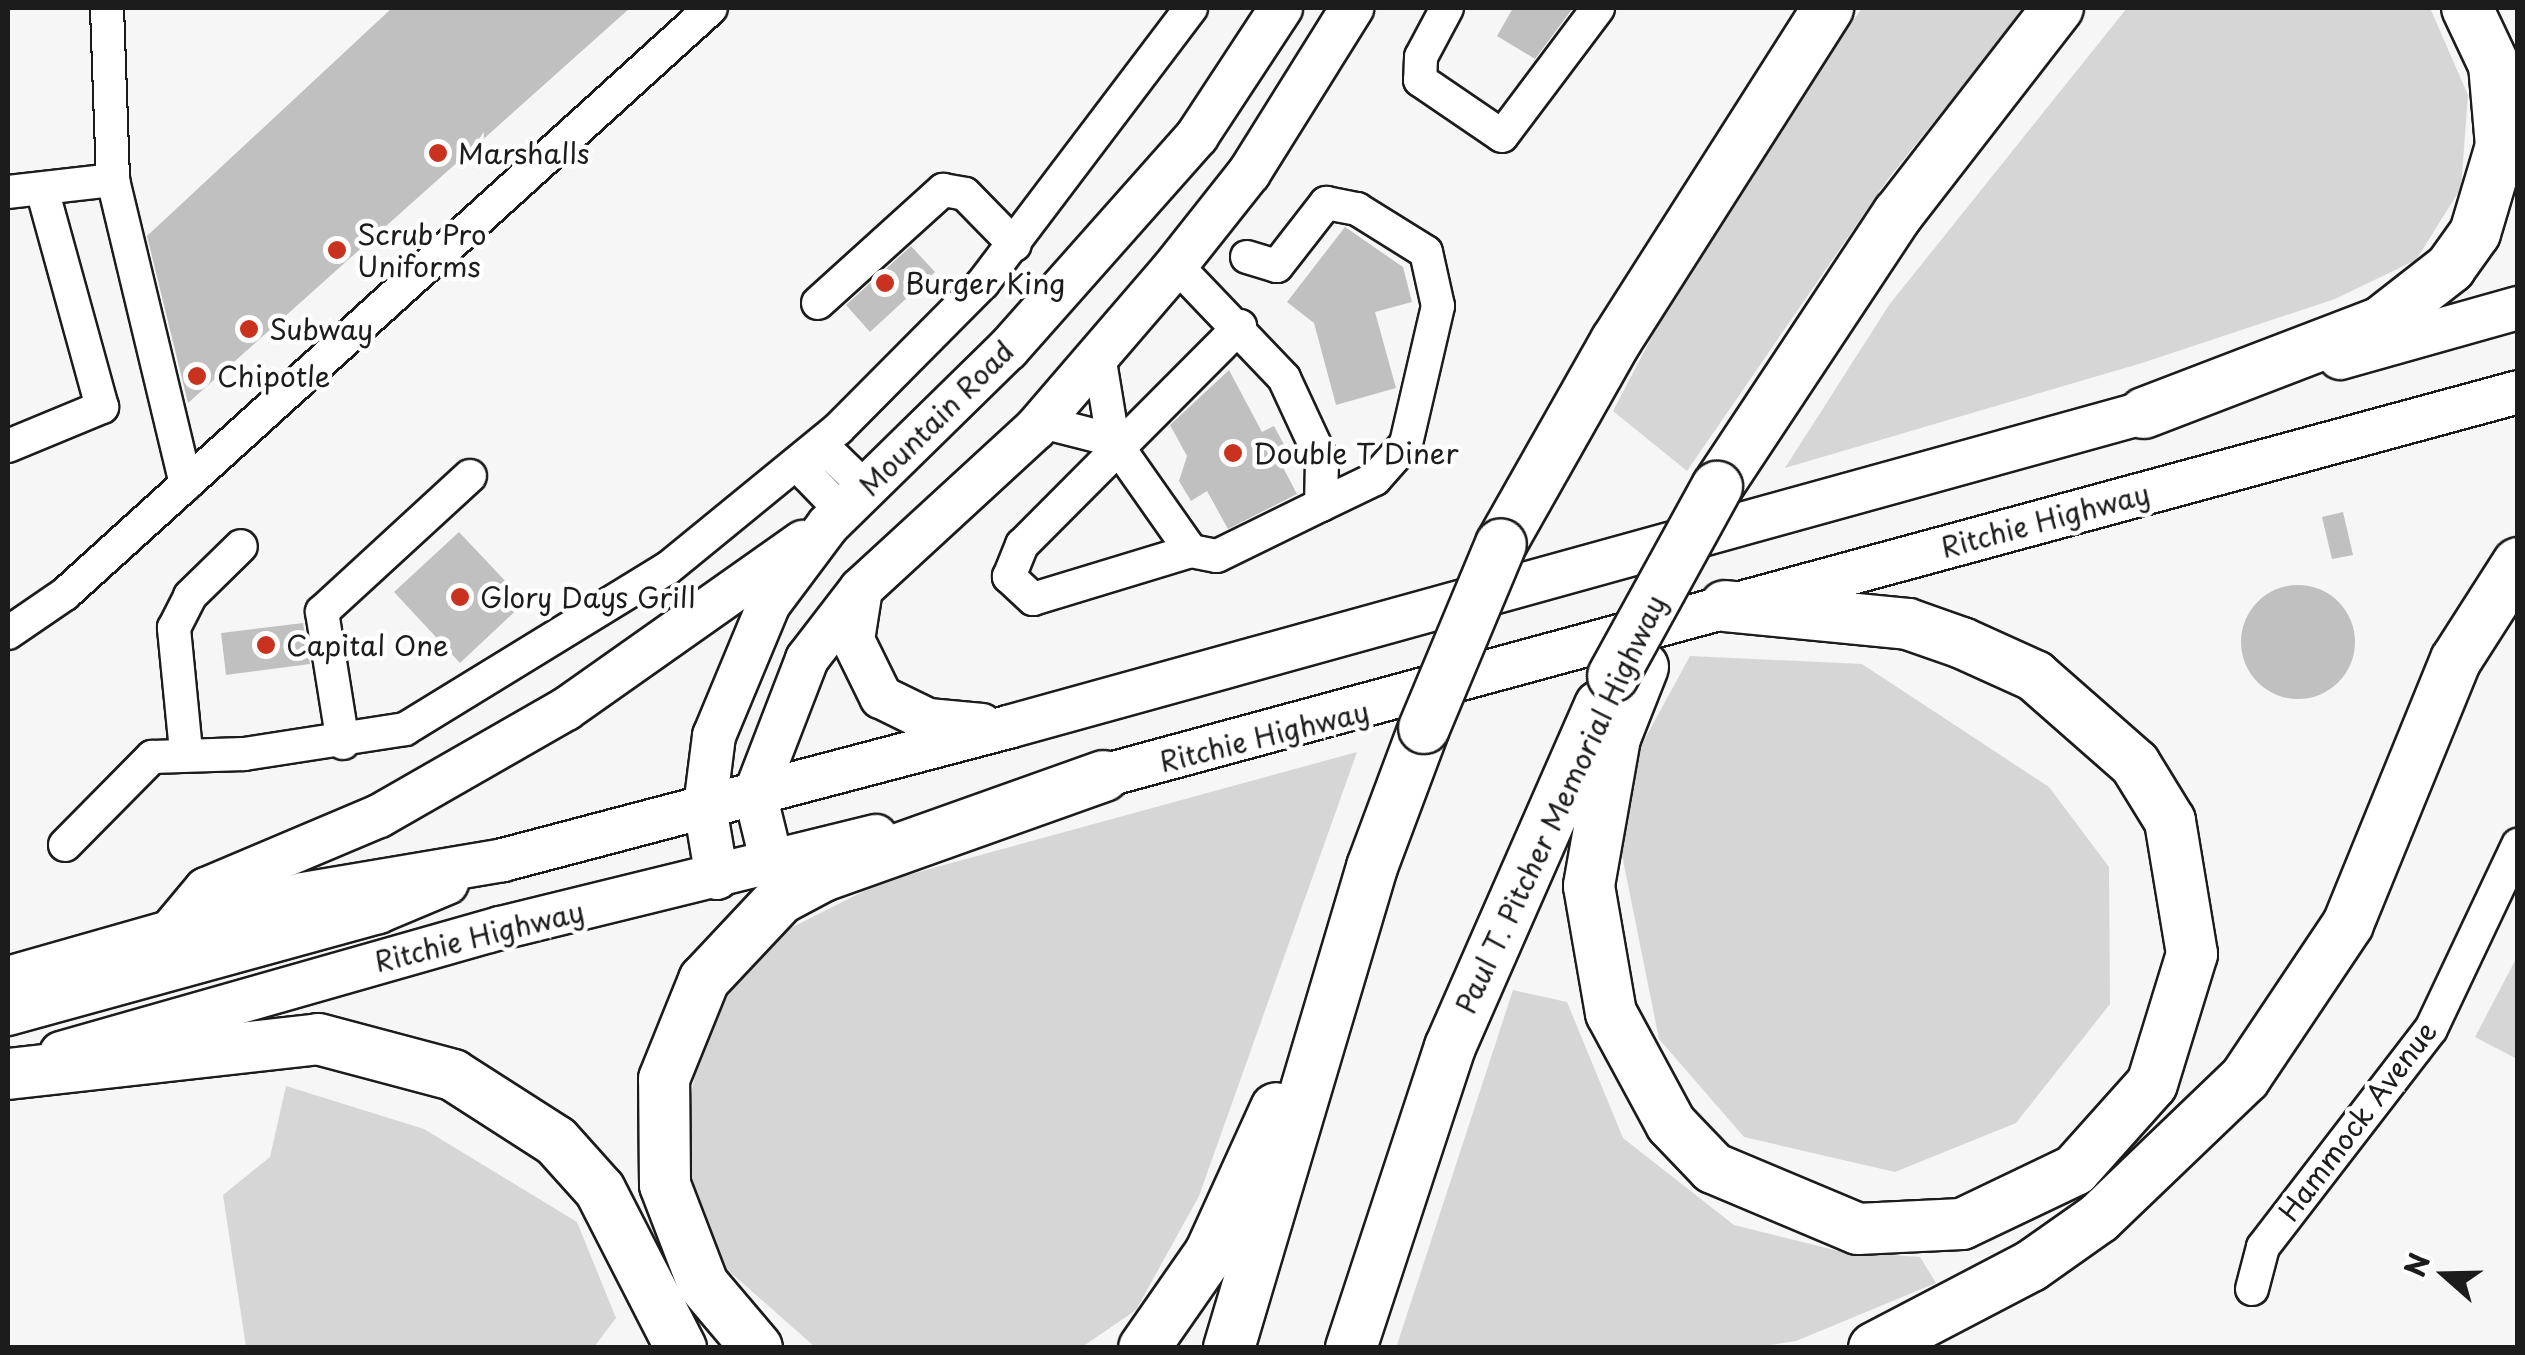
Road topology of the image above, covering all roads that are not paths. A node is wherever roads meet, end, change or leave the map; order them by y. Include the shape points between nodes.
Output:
1 (107, 8) edge
2 (711, 8) edge
3 (1191, 8) edge
4 (1282, 8) edge
5 (1352, 8) edge
6 (1448, 8) edge
7 (1598, 8) edge
8 (1798, 8) edge
9 (1828, 8) edge
10 (2058, 8) edge
11 (2088, 8) edge
12 (2468, 8) edge
13 (113, 180) junction
14 (42, 189) junction
15 (8, 192) edge
16 (1898, 214) junction
17 (1210, 222) junction
18 (1014, 245) junction
19 (1247, 257) junction
20 (1176, 265) junction
21 (1213, 296) junction
22 (818, 302) dead end
23 (2518, 308) edge
24 (1240, 326) junction
25 (1098, 355) junction
26 (2518, 392) edge
27 (2144, 413) junction
28 (1042, 422) junction
29 (8, 446) edge
30 (1118, 446) junction
31 (808, 455) junction
32 (470, 476) dead end
33 (186, 484) junction
34 (1321, 505) junction
35 (845, 508) junction
36 (1501, 544) junction
37 (241, 546) dead end
38 (1191, 551) junction
39 (2518, 563) edge
40 (861, 588) junction
41 (1725, 606) junction
42 (8, 633) edge
43 (1628, 672) junction
44 (1008, 727) junction
45 (343, 743) junction
46 (186, 751) junction
47 (1104, 776) junction
48 (754, 794) junction
49 (705, 807) junction
50 (65, 845) dead end
51 (2518, 845) edge
52 (503, 860) junction
53 (772, 863) junction
54 (1372, 867) junction
55 (718, 878) junction
56 (170, 932) junction
57 (8, 978) edge
58 (8, 1014) edge
59 (8, 1072) edge
60 (2252, 1289) dead end
61 (681, 1348) edge
62 (756, 1348) edge
63 (1144, 1348) edge
64 (1229, 1348) edge
65 (1351, 1348) edge
66 (1874, 1348) edge

1 - 13 street
2 - 33 street
3 - 18 street
4 - 35 main road, Mountain Road via 1197,136 1008,350
5 - 17 main road
6 - 7 street via 1421,57 1420,80 1502,136
8 - 36 highway via 1675,201
9 - 36 highway via 1636,309
10 - 16 highway, Paul T. Pitcher Memorial Highway
11 - 16 highway
12 - 27 highway via 2494,65 2502,146 2475,233 2450,268 2381,322
13 - 14 street
13 - 33 street
14 - 15 street
14 - 29 street via 102,407
16 - 43 highway, Paul T. Pitcher Memorial Highway, bridge via 1717,487
17 - 19 street
17 - 20 main road
18 - 22 street via 965,194 943,190
18 - 31 street
19 - 21 street
19 - 34 street via 1276,266 1326,204 1357,209 1426,252 1438,306 1406,444 1374,479
20 - 21 street
20 - 25 main road
21 - 24 street
23 - 27 main road
24 - 30 street
24 - 34 street via 1284,378 1322,460
25 - 28 main road
25 - 30 street
26 - 41 main road, Ritchie Highway
27 - 44 main road
28 - 30 street
28 - 40 main road
30 - 38 street
30 - 38 street via 1022,545 1009,578 1015,592 1033,598
31 - 35 street via 830,454
31 - 45 street via 597,615 405,729
32 - 45 street via 322,612
33 - 42 street
34 - 38 street via 1217,556
35 - 49 main road, Mountain Road via 740,658 714,736
35 - 56 main road via 566,709 379,816 206,889
36 - 54 highway, bridge
37 - 46 street via 190,596 174,628
39 - 66 highway via 2456,660 2348,924 2245,1078 2098,1218 2031,1266
40 - 44 main road via 853,640 880,697 928,720
40 - 48 main road via 792,686
41 - 43 highway via 1908,624 1962,642 2035,676 2135,764 2170,821 2192,954 2152,1084 2075,1170 1962,1224 1858,1229 1713,1168 1671,1124 1611,1012 1589,886
41 - 47 main road, Ritchie Highway
43 - 65 highway, Paul T. Pitcher Memorial Highway via 1450,1046
44 - 48 main road
45 - 46 street
46 - 50 street via 152,757
47 - 53 main road, Ritchie Highway
47 - 62 highway via 824,876 780,899 704,980 664,1079 665,1185 702,1284
48 - 49 main road
48 - 53 main road
49 - 52 main road
49 - 55 main road, Mountain Road
51 - 60 street, Hammock Avenue via 2431,1029 2262,1247
52 - 56 main road via 304,894
52 - 58 main road via 378,912
53 - 55 main road, Ritchie Highway
54 - 63 highway via 1210,1253
54 - 64 highway
55 - 59 main road, Ritchie Highway via 483,932
56 - 57 main road
59 - 61 highway via 318,1039 453,1074 556,1141 600,1190

